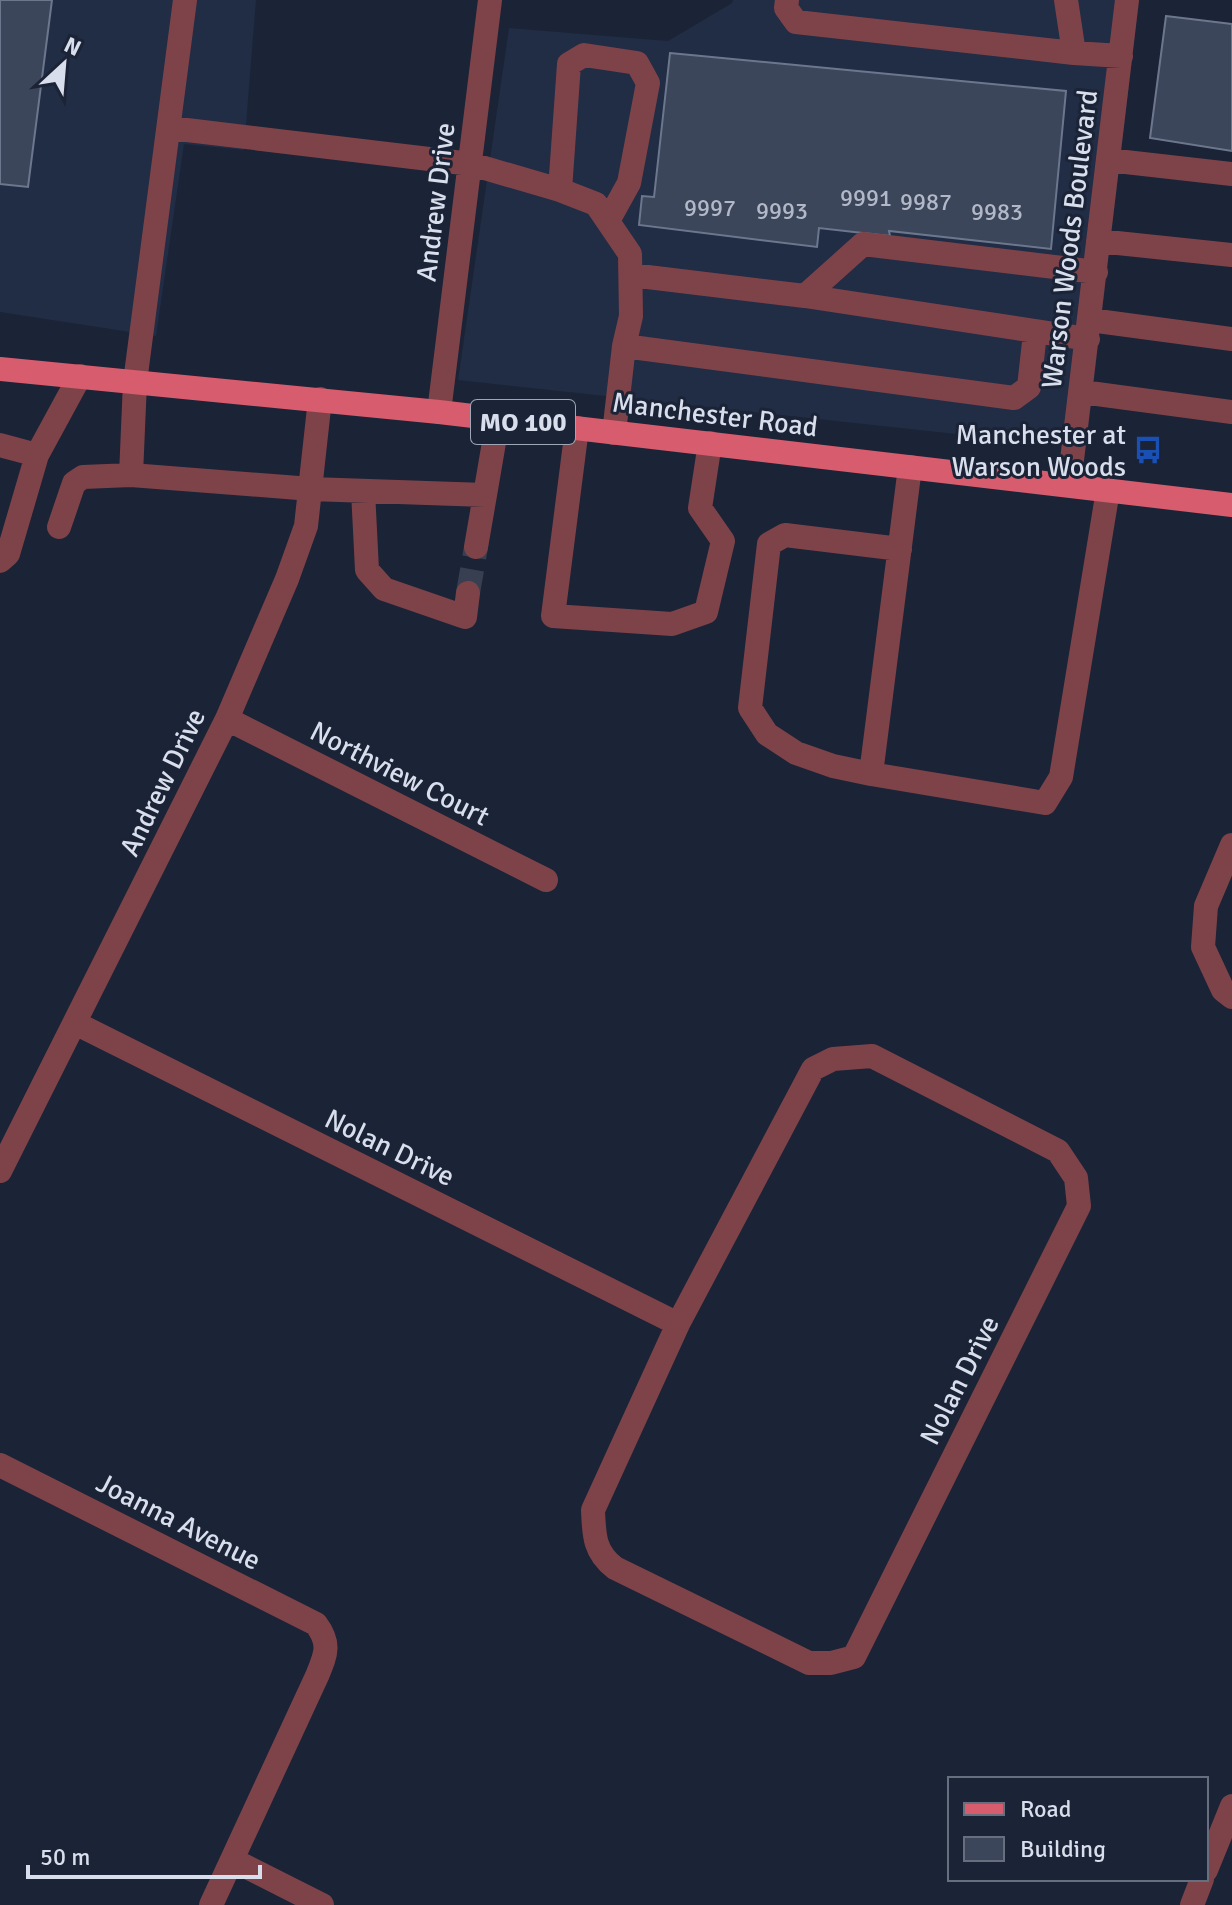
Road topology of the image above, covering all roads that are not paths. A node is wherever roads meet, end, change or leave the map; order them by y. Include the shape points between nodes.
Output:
1 (185, 0) edge
2 (490, 0) edge
3 (787, 0) edge
4 (1066, 0) edge
5 (1127, 0) edge
6 (1074, 53) junction
7 (1121, 56) junction
8 (170, 128) junction
9 (1108, 160) junction
10 (471, 164) junction
11 (1232, 174) edge
12 (560, 190) junction
13 (608, 221) junction
14 (1098, 241) junction
15 (1232, 255) edge
16 (1096, 272) junction
17 (631, 275) junction
18 (805, 296) junction
19 (1089, 329) junction
20 (1035, 333) junction
21 (1232, 339) edge
22 (624, 346) junction
23 (0, 369) edge
24 (80, 376) junction
25 (135, 382) junction
26 (1082, 392) junction
27 (320, 399) junction
28 (439, 412) junction
29 (1232, 412) edge
30 (498, 419) junction
31 (577, 428) junction
32 (614, 433) junction
33 (710, 443) junction
34 (0, 445) edge
35 (37, 455) junction
36 (910, 467) junction
37 (131, 475) junction
38 (1069, 485) junction
39 (311, 489) junction
40 (1108, 490) junction
41 (363, 491) junction
42 (485, 495) junction
43 (1232, 505) edge
44 (59, 527) dead end
45 (476, 547) tunnel mouth
46 (900, 549) junction
47 (0, 561) edge
48 (468, 593) tunnel mouth
49 (227, 719) junction
50 (871, 774) junction
51 (1232, 845) edge
52 (546, 880) dead end
53 (1232, 997) edge
54 (75, 1023) junction
55 (0, 1171) edge
56 (678, 1324) junction
57 (0, 1465) edge
58 (1232, 1806) edge
59 (233, 1860) junction
60 (1208, 1865) edge
61 (1201, 1881) edge
62 (211, 1905) edge
63 (322, 1905) edge
64 (1192, 1905) edge

1 - 8 street
2 - 10 street, Andrew Drive
3 - 6 street via 796,22
4 - 6 street
5 - 7 street, Warson Woods Boulevard
6 - 7 street
7 - 9 street, Warson Woods Boulevard
8 - 10 street
8 - 25 street
9 - 11 street
9 - 14 street, Warson Woods Boulevard
10 - 12 street
10 - 28 street, Andrew Drive
12 - 13 street via 596,204
12 - 13 street via 569,64 584,55 637,63 648,83 629,183
13 - 17 street via 630,254
14 - 15 street
14 - 16 street, Warson Woods Boulevard
16 - 18 street via 863,244
16 - 19 street, Warson Woods Boulevard
17 - 18 street
17 - 22 street via 631,316
18 - 20 street
19 - 20 street
19 - 21 street
19 - 26 street, Warson Woods Boulevard
20 - 22 street via 1029,387 1014,398
22 - 32 street
23 - 24 main road, Manchester Road / MO 100
24 - 25 main road, Manchester Road / MO 100
24 - 35 street
25 - 27 main road, Manchester Road / MO 100
25 - 37 street
26 - 29 street
26 - 38 street, Warson Woods Boulevard
27 - 28 main road, Manchester Road / MO 100
27 - 39 street, Andrew Drive
28 - 30 main road, Manchester Road / MO 100
30 - 31 main road, Manchester Road / MO 100
30 - 42 street
31 - 32 main road, Manchester Road / MO 100
31 - 33 street via 553,616 672,624 706,612 723,541 700,508
32 - 33 main road, Manchester Road / MO 100
33 - 36 main road, Manchester Road / MO 100
34 - 35 street
35 - 47 street via 8,554
36 - 38 main road, Manchester Road / MO 100
36 - 46 street
37 - 39 street
37 - 44 street via 83,477 74,483
38 - 40 main road, Manchester Road / MO 100
39 - 41 street
39 - 49 street, Andrew Drive via 306,526 287,579
40 - 43 main road, Manchester Road / MO 100
40 - 50 street via 1061,777 1045,803
41 - 42 street
41 - 48 street via 367,570 384,589 465,617
42 - 45 street
46 - 50 street
46 - 50 street via 785,535 769,544 750,708 767,734 796,753
49 - 52 street, Northview Court
49 - 54 street, Andrew Drive
51 - 53 street via 1206,906 1203,947 1223,990
54 - 55 street, Andrew Drive
54 - 56 street, Nolan Drive
56 - 56 street, Nolan Drive via 813,1069 833,1059 872,1056 1058,1151 1076,1178 1079,1206 854,1657 809,1663 601,1557 594,1540 593,1510
57 - 59 street, Joanna Avenue via 316,1624 325,1637 317,1676
58 - 60 street
59 - 62 street
59 - 63 street
61 - 64 street

